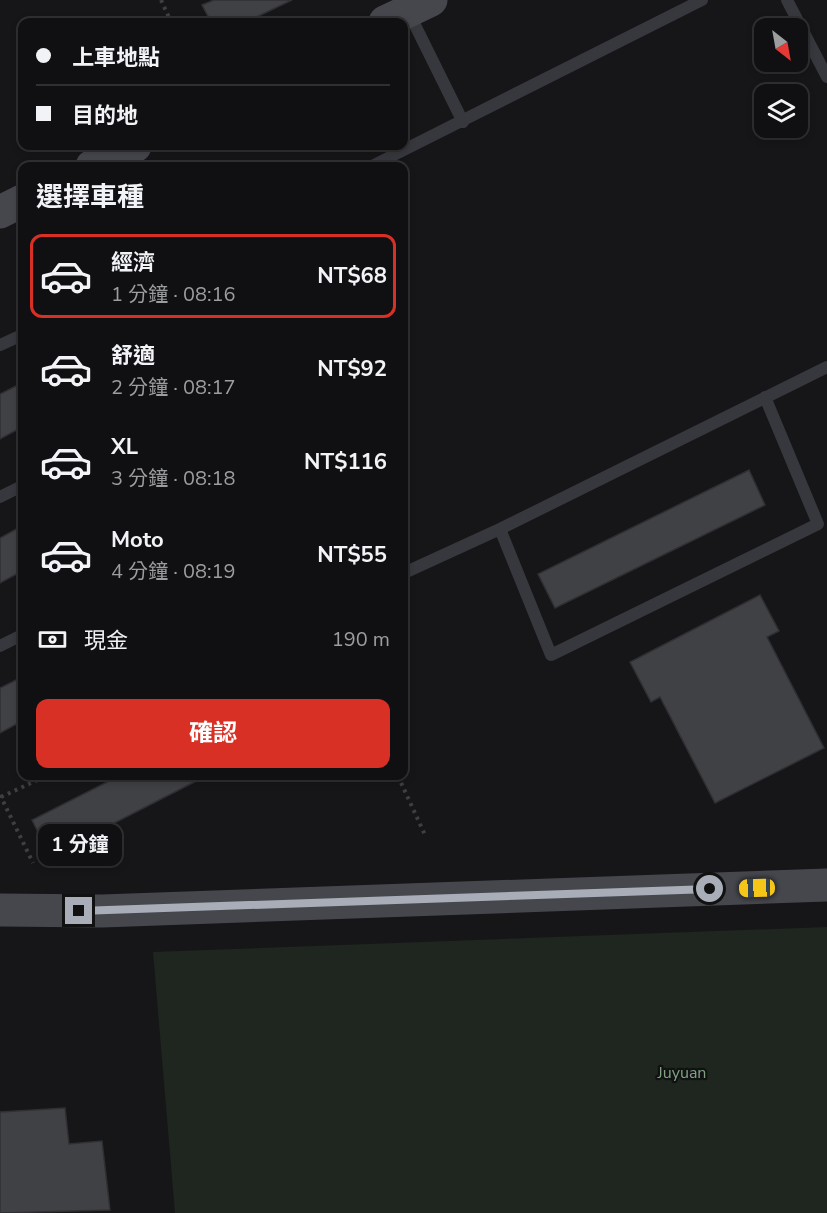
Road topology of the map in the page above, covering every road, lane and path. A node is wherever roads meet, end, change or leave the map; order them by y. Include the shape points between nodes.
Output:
1 (161, 0) edge
2 (702, 0) edge
3 (788, 0) edge
4 (408, 11) edge
5 (169, 18) edge
6 (827, 77) edge
7 (463, 122) junction
8 (408, 149) edge
9 (126, 150) edge
10 (405, 150) edge
11 (101, 162) edge
12 (380, 162) edge
13 (18, 203) edge
14 (0, 212) edge
15 (18, 337) edge
16 (0, 345) edge
17 (827, 367) edge
18 (765, 397) junction
19 (18, 488) edge
20 (0, 497) edge
21 (500, 529) junction
22 (408, 571) edge
23 (18, 637) edge
24 (0, 646) edge
25 (37, 780) edge
26 (400, 780) edge
27 (0, 796) edge
28 (425, 835) dead end
29 (33, 863) dead end
30 (827, 885) edge
31 (0, 910) edge

1 - 5 path
2 - 7 lane
3 - 6 lane
4 - 7 lane
7 - 8 lane
9 - 11 main road
10 - 12 lane
13 - 14 main road
15 - 16 lane
17 - 18 lane
18 - 21 lane
18 - 21 lane via 818,524 551,655
19 - 20 lane
21 - 22 lane
23 - 24 lane
25 - 27 path
26 - 28 path
27 - 29 path
30 - 31 main road via 102,911

